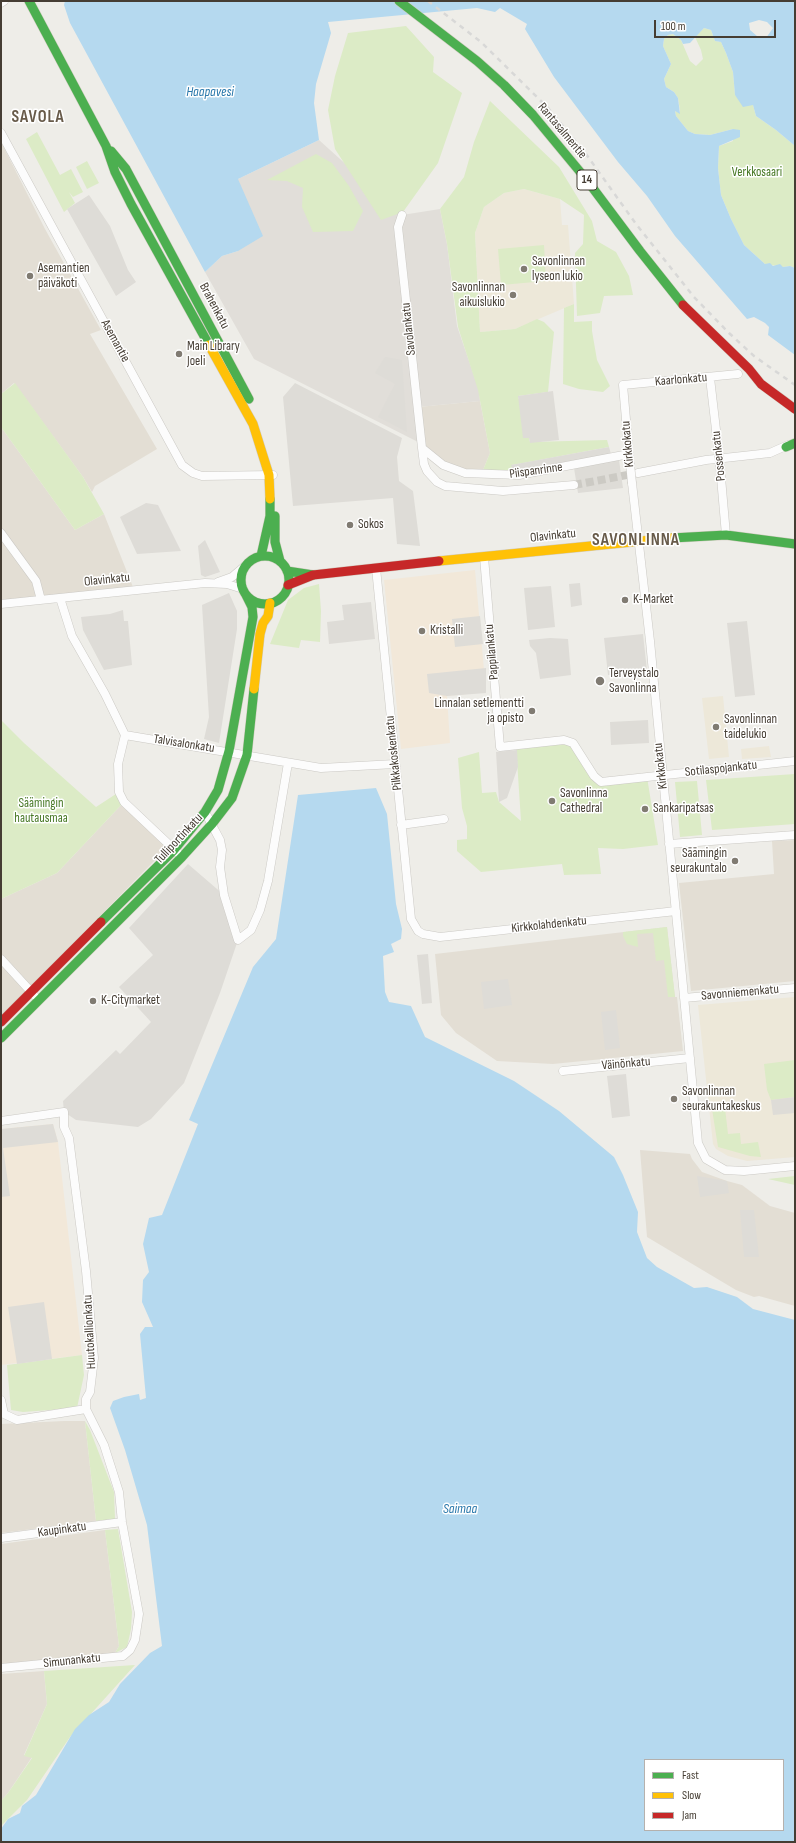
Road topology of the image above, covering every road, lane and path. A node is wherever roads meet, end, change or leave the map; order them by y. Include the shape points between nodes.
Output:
1 (4, 1) edge
2 (29, 1) edge
3 (399, 1) edge
4 (1, 3) edge
5 (1, 133) edge
6 (402, 215) dead end
7 (747, 367) junction
8 (738, 374) dead end
9 (710, 378) junction
10 (623, 385) joint
11 (778, 397) junction
12 (795, 398) edge
13 (795, 409) edge
14 (795, 419) edge
15 (794, 439) edge
16 (422, 446) junction
17 (786, 447) joint
18 (629, 454) junction
19 (443, 465) junction
20 (638, 473) tunnel mouth
21 (271, 475) junction
22 (431, 478) junction
23 (574, 485) tunnel mouth
24 (1, 533) edge
25 (726, 534) junction
26 (638, 540) junction
27 (795, 544) edge
28 (261, 556) junction
29 (484, 557) junction
30 (280, 561) junction
31 (245, 566) junction
32 (376, 568) junction
33 (287, 570) junction
34 (313, 575) junction
35 (215, 584) junction
36 (288, 585) junction
37 (244, 592) junction
38 (60, 598) junction
39 (41, 600) junction
40 (270, 603) junction
41 (1, 604) edge
42 (125, 735) junction
43 (500, 747) joint
44 (229, 751) junction
45 (246, 755) junction
46 (795, 761) edge
47 (288, 763) junction
48 (395, 764) junction
49 (662, 775) junction
50 (205, 812) junction
51 (444, 819) dead end
52 (212, 824) junction
53 (401, 825) junction
54 (795, 835) edge
55 (669, 844) junction
56 (174, 850) junction
57 (182, 857) junction
58 (676, 911) junction
59 (423, 934) joint
60 (1, 959) edge
61 (795, 988) edge
62 (31, 992) junction
63 (684, 998) junction
64 (39, 1000) junction
65 (1, 1022) edge
66 (1, 1038) edge
67 (690, 1058) junction
68 (563, 1071) dead end
69 (1, 1121) edge
70 (795, 1166) edge
71 (1, 1400) edge
72 (86, 1409) junction
73 (122, 1522) junction
74 (1, 1538) edge
75 (1, 1668) edge

1 - 4 street
2 - 21 main road, Brahenkatu via 106,146 115,172 131,204 250,418
3 - 7 main road, Rantasalmentie / 14 via 491,73 533,115 691,314
5 - 21 street, Asemantie via 182,465 192,473 202,476
6 - 16 street, Savolankatu via 398,227
7 - 11 main road, Rantasalmentie / 14 via 761,384
7 - 12 main road, Rantasalmentie / 14 via 758,370
8 - 9 street, Kaarlonkatu
9 - 10 street, Kaarlonkatu
9 - 25 street, Possenkatu, bridge
10 - 18 street, Kirkkokatu
11 - 13 main road, Rantasalmentie / 14
11 - 14 main road
15 - 17 main road
16 - 19 street, Piispanrinne
16 - 22 street, Savolankatu via 424,464
17 - 20 street via 770,453 706,460
18 - 19 street, Piispanrinne via 519,475 465,473
18 - 26 street, Kirkkokatu, bridge
19 - 22 street via 438,467
21 - 28 main road, Brahenkatu via 270,516
21 - 30 main road, Brahenkatu via 275,542
22 - 23 street via 445,486 503,491
24 - 39 street via 36,581
25 - 26 main road, Olavinkatu
25 - 27 main road, Olavinkatu
26 - 29 main road, Olavinkatu
26 - 49 street, Kirkkokatu
28 - 30 main road
28 - 31 main road via 249,561
29 - 32 main road, Olavinkatu
29 - 43 street, Pappilankatu
30 - 33 main road
31 - 35 street, Olavinkatu via 232,577
31 - 37 main road via 241,582
32 - 34 main road, Olavinkatu
32 - 48 street, Pilkkakoskenkatu
33 - 34 main road, Olavinkatu
33 - 36 main road
34 - 36 main road, Olavinkatu
35 - 37 street, Olavinkatu via 227,584
35 - 38 street, Olavinkatu
36 - 40 main road via 282,597
37 - 40 main road via 257,603
37 - 44 main road, Tulliportinkatu via 252,607 253,617
38 - 39 street, Olavinkatu
38 - 42 street via 72,636 106,694
39 - 41 street, Olavinkatu
40 - 45 main road, Tulliportinkatu via 268,616 260,634
42 - 44 street, Talvisalonkatu
42 - 56 street via 118,764 119,792 124,802
43 - 49 street, Sotilaspojankatu via 564,740 573,743 594,776 601,782
44 - 45 street, Talvisalonkatu
44 - 50 main road, Tulliportinkatu via 218,790
45 - 47 street, Talvisalonkatu
45 - 52 main road, Tulliportinkatu via 232,798
46 - 49 street, Sotilaspojankatu
47 - 48 street, Talvisalonkatu via 321,768
47 - 52 street via 268,881 260,910 251,930 238,940 224,895 220,840
48 - 53 street, Pilkkakoskenkatu
49 - 55 street, Kirkkokatu
50 - 52 street
50 - 56 main road, Tulliportinkatu
51 - 53 street
52 - 57 main road, Tulliportinkatu
53 - 59 street, Pilkkakoskenkatu via 411,919 413,926
54 - 55 street
55 - 58 street, Kirkkokatu
56 - 57 street
56 - 62 main road, Tulliportinkatu
57 - 64 main road, Tulliportinkatu
58 - 59 street, Kirkkolahdenkatu via 440,937
58 - 63 street, Kirkkokatu
60 - 62 street
61 - 63 street, Savonniemenkatu
62 - 64 street
62 - 65 main road, Tulliportinkatu
63 - 67 street, Kirkkokatu
64 - 66 main road, Tulliportinkatu
67 - 68 street, Väinönkatu
67 - 70 street, Kirkkokatu via 699,1148 706,1159 725,1170 744,1171
69 - 72 street, Huutokallionkatu via 64,1112 64,1127 69,1138 86,1271 94,1358
71 - 72 street via 4,1414 17,1420
72 - 73 street via 104,1444 119,1492
73 - 74 street, Kaupinkatu
73 - 75 street, Simunankatu via 139,1614 135,1640 130,1650 123,1656

